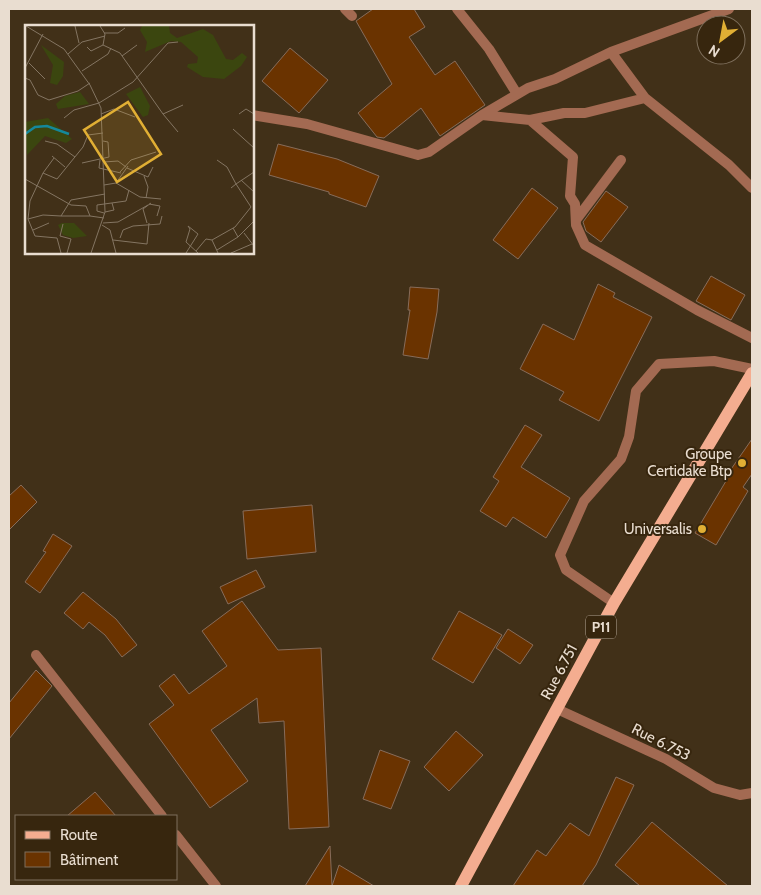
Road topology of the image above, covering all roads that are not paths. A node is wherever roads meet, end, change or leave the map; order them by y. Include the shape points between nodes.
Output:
1 (458, 9) edge
2 (729, 9) edge
3 (611, 52) junction
4 (516, 94) junction
5 (645, 98) junction
6 (254, 115) edge
7 (482, 115) junction
8 (530, 120) junction
9 (621, 160) dead end
10 (752, 188) edge
11 (576, 220) junction
12 (752, 338) edge
13 (752, 371) edge
14 (614, 603) junction
15 (36, 655) dead end
16 (557, 709) junction
17 (752, 793) edge
18 (161, 815) edge
19 (178, 838) edge
20 (216, 886) edge
21 (461, 886) edge

1 - 4 street via 489,49
2 - 3 street
3 - 4 street
3 - 5 street
4 - 7 street
5 - 8 street via 585,113
5 - 10 street via 729,165
6 - 7 street via 307,124 418,155 429,152
7 - 8 street
8 - 11 street via 573,157 570,196 575,204
9 - 11 street
11 - 12 street via 585,245
13 - 14 main road, Rue 6.751 / P11
13 - 14 street via 714,360 659,364 638,385 626,447 614,468 579,508 560,555 566,570
14 - 16 main road, Rue 6.751 / P11
15 - 18 street
16 - 17 street, Rue 6.753 via 666,759 714,788 740,795
16 - 21 main road, Rue 6.751 / P11
19 - 20 street

